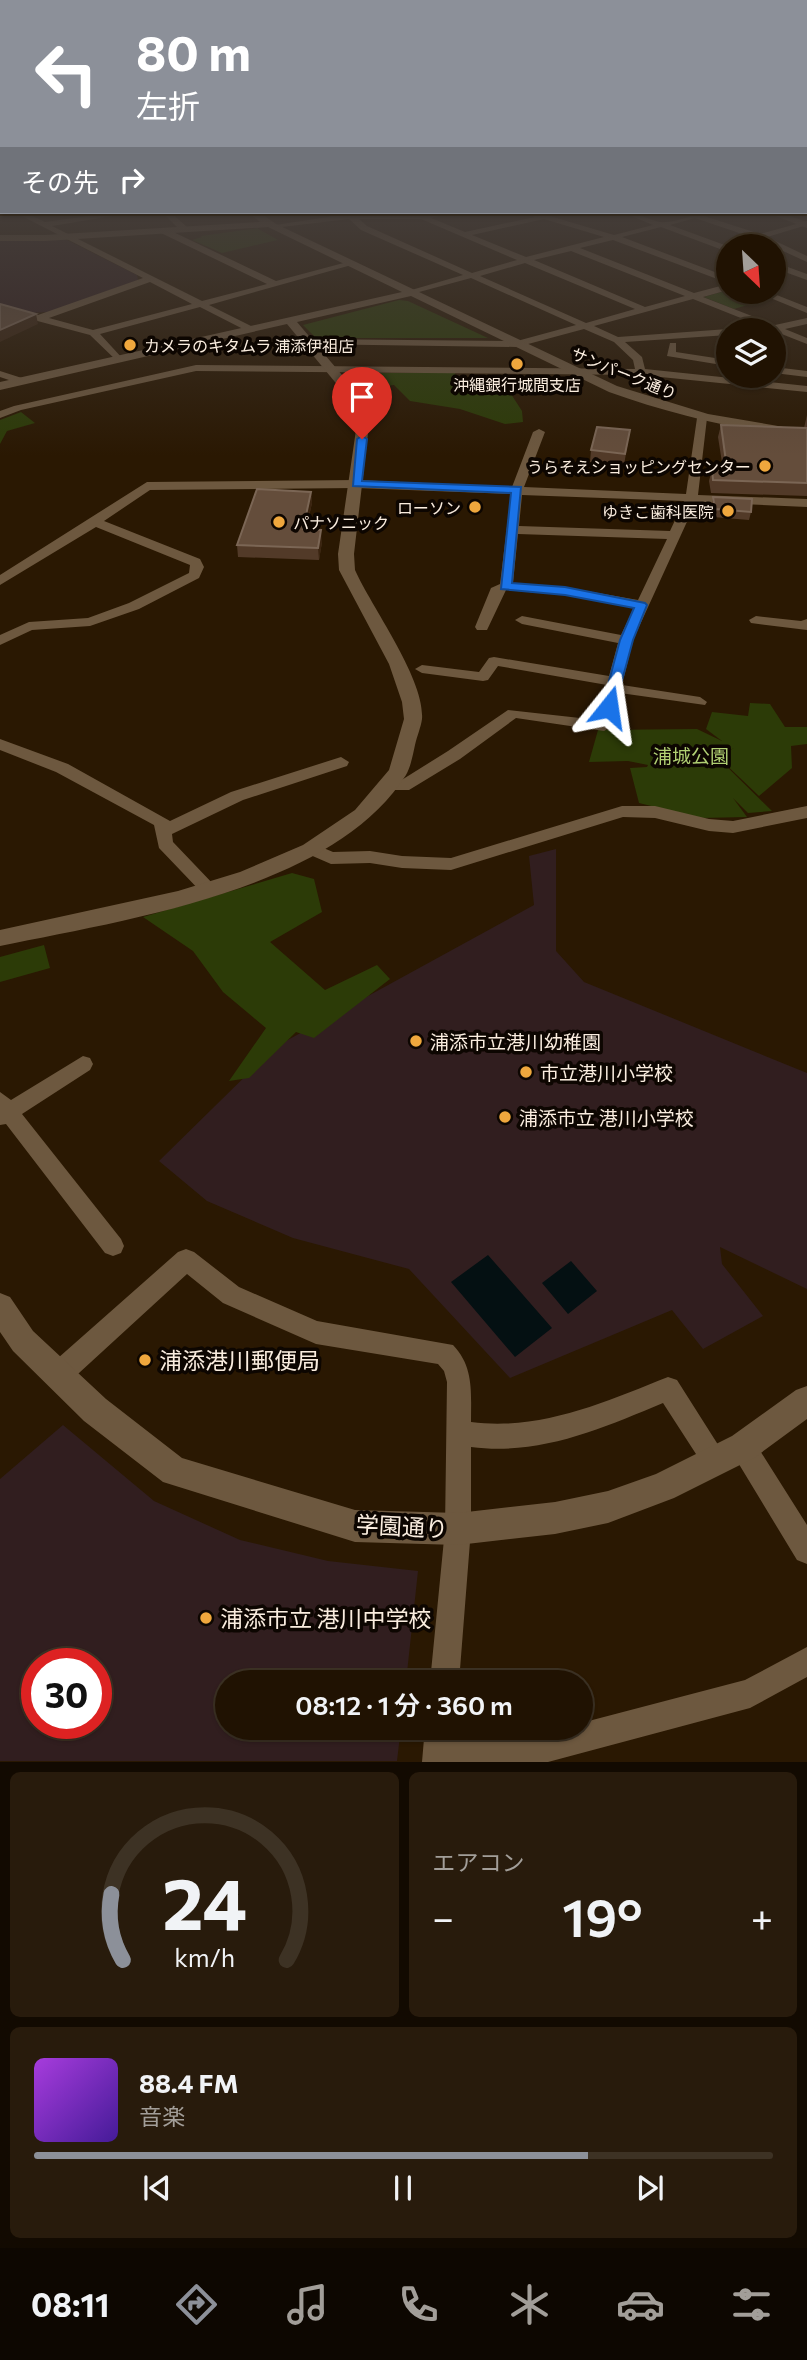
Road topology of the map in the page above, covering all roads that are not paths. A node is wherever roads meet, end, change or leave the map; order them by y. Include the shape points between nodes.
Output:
1 (113, 292) edge
2 (176, 292) edge
3 (244, 292) edge
4 (511, 292) edge
5 (601, 292) edge
6 (683, 292) edge
7 (708, 292) edge
8 (411, 293) joint
9 (693, 296) junction
10 (786, 302) edge
11 (199, 304) junction
12 (0, 308) edge
13 (643, 310) junction
14 (807, 310) edge
15 (40, 318) junction
16 (749, 318) edge
17 (290, 321) junction
18 (807, 321) edge
19 (586, 326) junction
20 (786, 326) edge
21 (250, 330) junction
22 (786, 332) edge
23 (93, 333) junction
24 (716, 333) edge
25 (617, 340) junction
26 (807, 341) edge
27 (307, 342) junction
28 (517, 344) junction
29 (673, 345) dead end
30 (118, 359) junction
31 (716, 361) edge
32 (331, 370) junction
33 (786, 371) edge
34 (576, 372) junction
35 (641, 372) junction
36 (0, 374) edge
37 (807, 374) edge
38 (716, 377) edge
39 (21, 381) junction
40 (786, 385) edge
41 (0, 386) edge
42 (807, 389) edge
43 (0, 400) edge
44 (18, 408) junction
45 (0, 415) edge
46 (702, 418) junction
47 (539, 432) dead end
48 (807, 435) edge
49 (357, 484) junction
50 (517, 490) junction
51 (692, 497) junction
52 (807, 503) edge
53 (95, 522) junction
54 (512, 530) junction
55 (674, 535) junction
56 (0, 581) edge
57 (506, 586) junction
58 (641, 605) junction
59 (522, 620) dead end
60 (756, 620) dead end
61 (807, 623) edge
62 (482, 627) dead end
63 (626, 640) junction
64 (0, 641) edge
65 (422, 669) dead end
66 (615, 685) junction
67 (700, 702) dead end
68 (0, 744) edge
69 (341, 762) dead end
70 (387, 786) junction
71 (807, 812) edge
72 (163, 831) junction
73 (314, 850) junction
74 (209, 890) junction
75 (0, 938) edge
76 (83, 1064) dead end
77 (3, 1111) edge
78 (113, 1246) dead end
79 (0, 1307) edge
80 (58, 1374) junction
81 (807, 1401) edge
82 (459, 1433) junction
83 (743, 1447) junction
84 (716, 1462) junction
85 (458, 1529) junction
86 (807, 1550) edge
87 (807, 1661) edge
88 (445, 1670) edge
89 (438, 1748) edge

1 - 15 street
2 - 11 street
3 - 11 street
4 - 19 street
5 - 13 street
6 - 9 street
7 - 9 street
8 - 17 street
8 - 28 street, サンパーク通り
9 - 13 street
9 - 16 street
10 - 14 street
11 - 21 street
11 - 23 street
12 - 15 street
13 - 19 street
15 - 23 street
17 - 21 street
17 - 27 street
18 - 20 street
19 - 25 street
19 - 28 street
21 - 30 street
22 - 26 street
23 - 30 street
24 - 25 street
25 - 35 street via 638,359
27 - 28 street
27 - 32 street
28 - 34 street, サンパーク通り
29 - 31 street via 671,354
30 - 39 street
32 - 34 street
32 - 44 street via 196,368
32 - 49 street via 365,416
33 - 37 street
34 - 35 street
34 - 46 street, サンパーク通り via 654,405
35 - 38 street
36 - 39 street
39 - 41 street
40 - 42 street
43 - 44 street
44 - 45 street
46 - 48 street, サンパーク通り
46 - 51 street
47 - 50 street
49 - 50 street
49 - 53 street via 147,486
49 - 70 street via 347,570 399,670 414,717 399,770
50 - 51 street
50 - 54 street
51 - 52 street
51 - 55 street
53 - 56 street
53 - 64 street via 198,567 194,575 134,606 90,622 29,626
54 - 55 street
54 - 57 street
55 - 58 street
57 - 58 street
57 - 62 street via 498,588
58 - 63 street
59 - 63 street
60 - 61 street
63 - 66 street
65 - 66 street via 484,677 494,661
66 - 67 street
66 - 70 street via 604,726 513,713 403,786
68 - 72 street via 62,768 131,803 162,822
69 - 72 street via 237,796
70 - 73 street via 349,825
71 - 73 street via 733,827 655,812 622,811 442,864 331,858
72 - 74 street via 164,844
73 - 74 street
74 - 75 street
76 - 77 street
77 - 78 street
79 - 80 street, 学園通り via 23,1341
80 - 82 street via 186,1260 231,1295 316,1332 444,1353 455,1365 459,1382
80 - 85 street, 学園通り via 95,1410 174,1471 355,1526
81 - 83 street, 学園通り
82 - 84 street via 497,1438 580,1425 667,1389
82 - 85 street
83 - 84 street, 学園通り
83 - 86 street
84 - 85 street, 学園通り via 608,1507
85 - 88 street
87 - 89 street via 750,1693 536,1751

